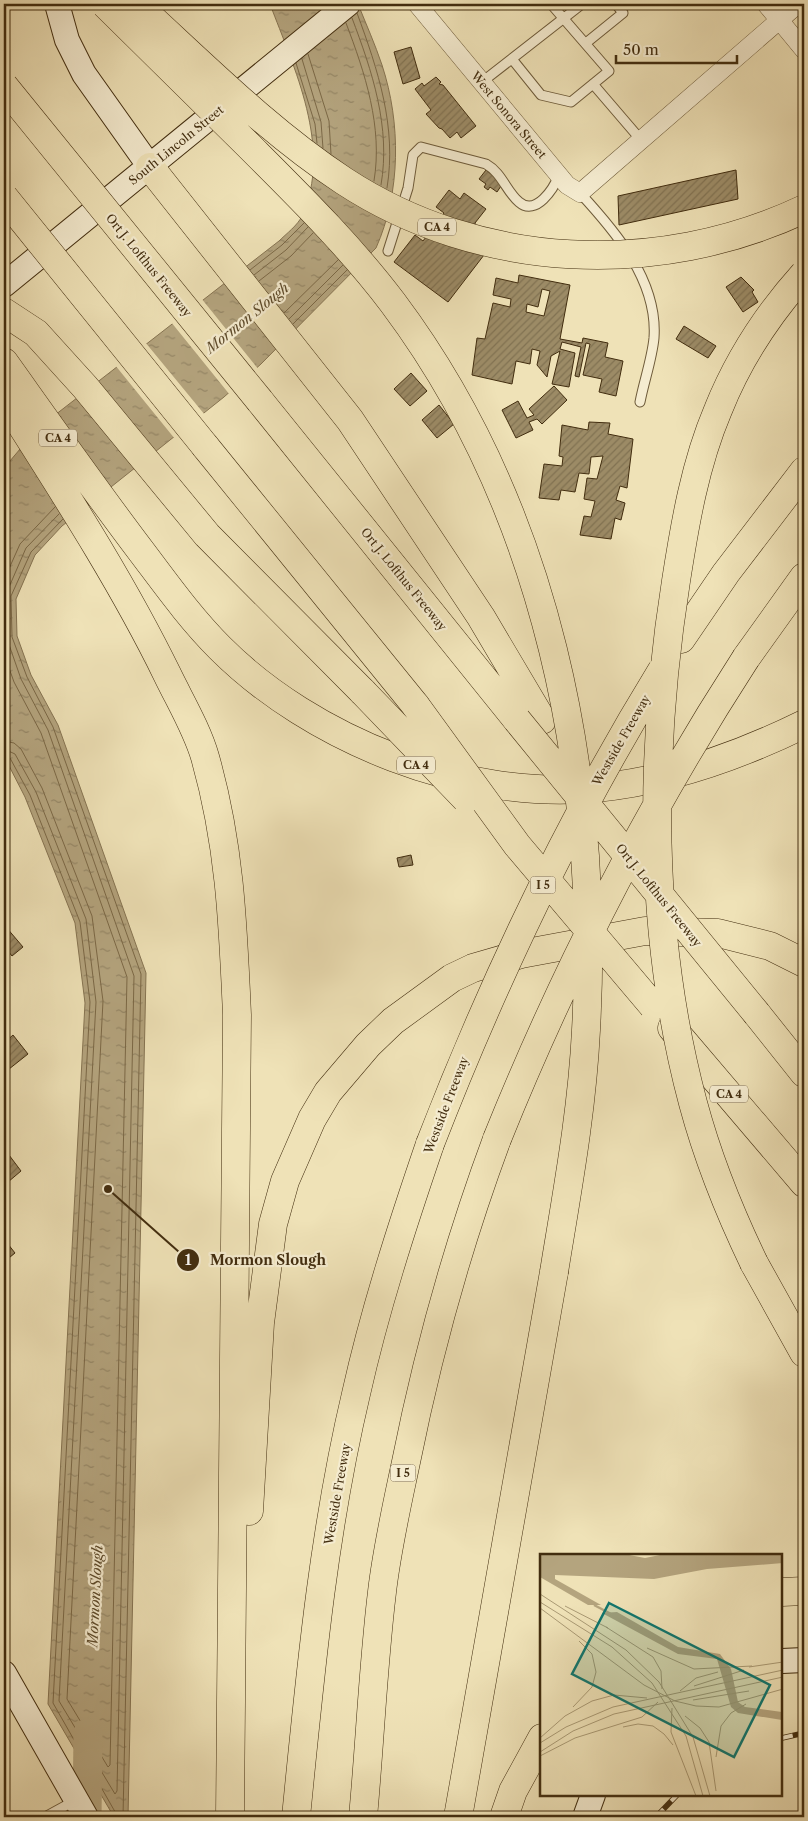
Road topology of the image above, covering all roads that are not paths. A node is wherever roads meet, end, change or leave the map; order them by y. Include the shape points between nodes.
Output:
1 (56, 4) edge
2 (105, 4) edge
3 (136, 4) edge
4 (348, 4) edge
5 (417, 4) edge
6 (551, 4) edge
7 (582, 4) edge
8 (616, 4) edge
9 (766, 4) edge
10 (798, 4) edge
11 (564, 18) junction
12 (779, 19) junction
13 (586, 44) junction
14 (804, 50) edge
15 (512, 59) junction
16 (482, 82) junction
17 (593, 84) junction
18 (4, 86) edge
19 (641, 140) junction
20 (150, 167) junction
21 (559, 175) junction
22 (580, 193) junction
23 (4, 197) edge
24 (804, 209) edge
25 (388, 250) dead end
26 (804, 274) edge
27 (4, 285) edge
28 (4, 312) edge
29 (4, 362) edge
30 (4, 398) edge
31 (640, 402) dead end
32 (804, 471) edge
33 (804, 577) edge
34 (530, 720) junction
35 (804, 724) edge
36 (517, 845) junction
37 (804, 962) edge
38 (804, 1073) edge
39 (804, 1183) edge
40 (804, 1353) edge
41 (804, 1591) edge
42 (783, 1592) edge
43 (804, 1660) edge
44 (783, 1661) edge
45 (4, 1673) edge
46 (231, 1736) junction
47 (540, 1742) edge
48 (593, 1796) edge
49 (81, 1808) edge
50 (45, 1817) edge
51 (230, 1817) edge
52 (296, 1817) edge
53 (363, 1817) edge
54 (458, 1817) edge
55 (504, 1817) edge
56 (585, 1817) edge

1 - 20 street via 66,40 84,74
2 - 54 highway, bridge via 311,207 380,286 415,333 455,397 488,460 517,528 541,602 566,713 586,875 588,973 582,1084 554,1272
3 - 24 highway, CA 4, bridge via 225,86 325,167 395,209 464,236 528,251 626,255 723,240
4 - 20 street, South Lincoln Street
5 - 16 street, West Sonora Street
6 - 11 lane
7 - 11 lane
8 - 13 lane via 624,13
9 - 12 street
10 - 12 street
11 - 13 lane
11 - 15 lane
12 - 14 street
12 - 19 street
13 - 17 lane via 609,71
15 - 16 lane
15 - 17 lane via 541,95 571,102
16 - 21 street, West Sonora Street
17 - 19 lane
18 - 34 highway, Ort J. Lofthus Freeway, bridge via 260,401
19 - 22 street
20 - 27 street, South Lincoln Street
20 - 34 highway via 350,420 481,617
21 - 22 street, West Sonora Street
21 - 25 lane via 542,202 526,206 519,203 494,169 486,164 422,148 412,155 408,188
22 - 31 lane via 608,224 649,291 654,339
23 - 36 highway, CA 4, bridge via 416,706
26 - 40 highway, bridge via 776,308 742,360 707,438 689,506 673,600 659,748 660,877 668,975 693,1103 732,1218
28 - 36 highway, bridge via 36,333 85,387 207,535 472,804
29 - 35 highway, CA 4 via 197,624 245,672 315,720 379,751 466,779 557,790 597,788 650,779 723,760
30 - 46 highway via 146,630 204,754 221,819 232,897 237,1014
32 - 52 highway, Westside Freeway / I 5, bridge via 726,573 609,760 543,884 484,1012 430,1144 388,1272 355,1396 314,1634
33 - 53 highway, I 5, bridge via 746,658 675,772 610,889 550,1012 473,1206 419,1395 394,1520 382,1591
34 - 38 highway, Ort J. Lofthus Freeway, bridge via 615,841
36 - 39 highway, CA 4, bridge
37 - 46 highway via 770,946 718,933 645,931 521,954 473,968 430,993 368,1044 328,1092 296,1151 285,1181 273,1224 264,1281 251,1482 242,1712
41 - 42 highway
43 - 44 street
45 - 49 street
46 - 51 highway
47 - 55 highway via 513,1791
48 - 56 street
49 - 50 lane

